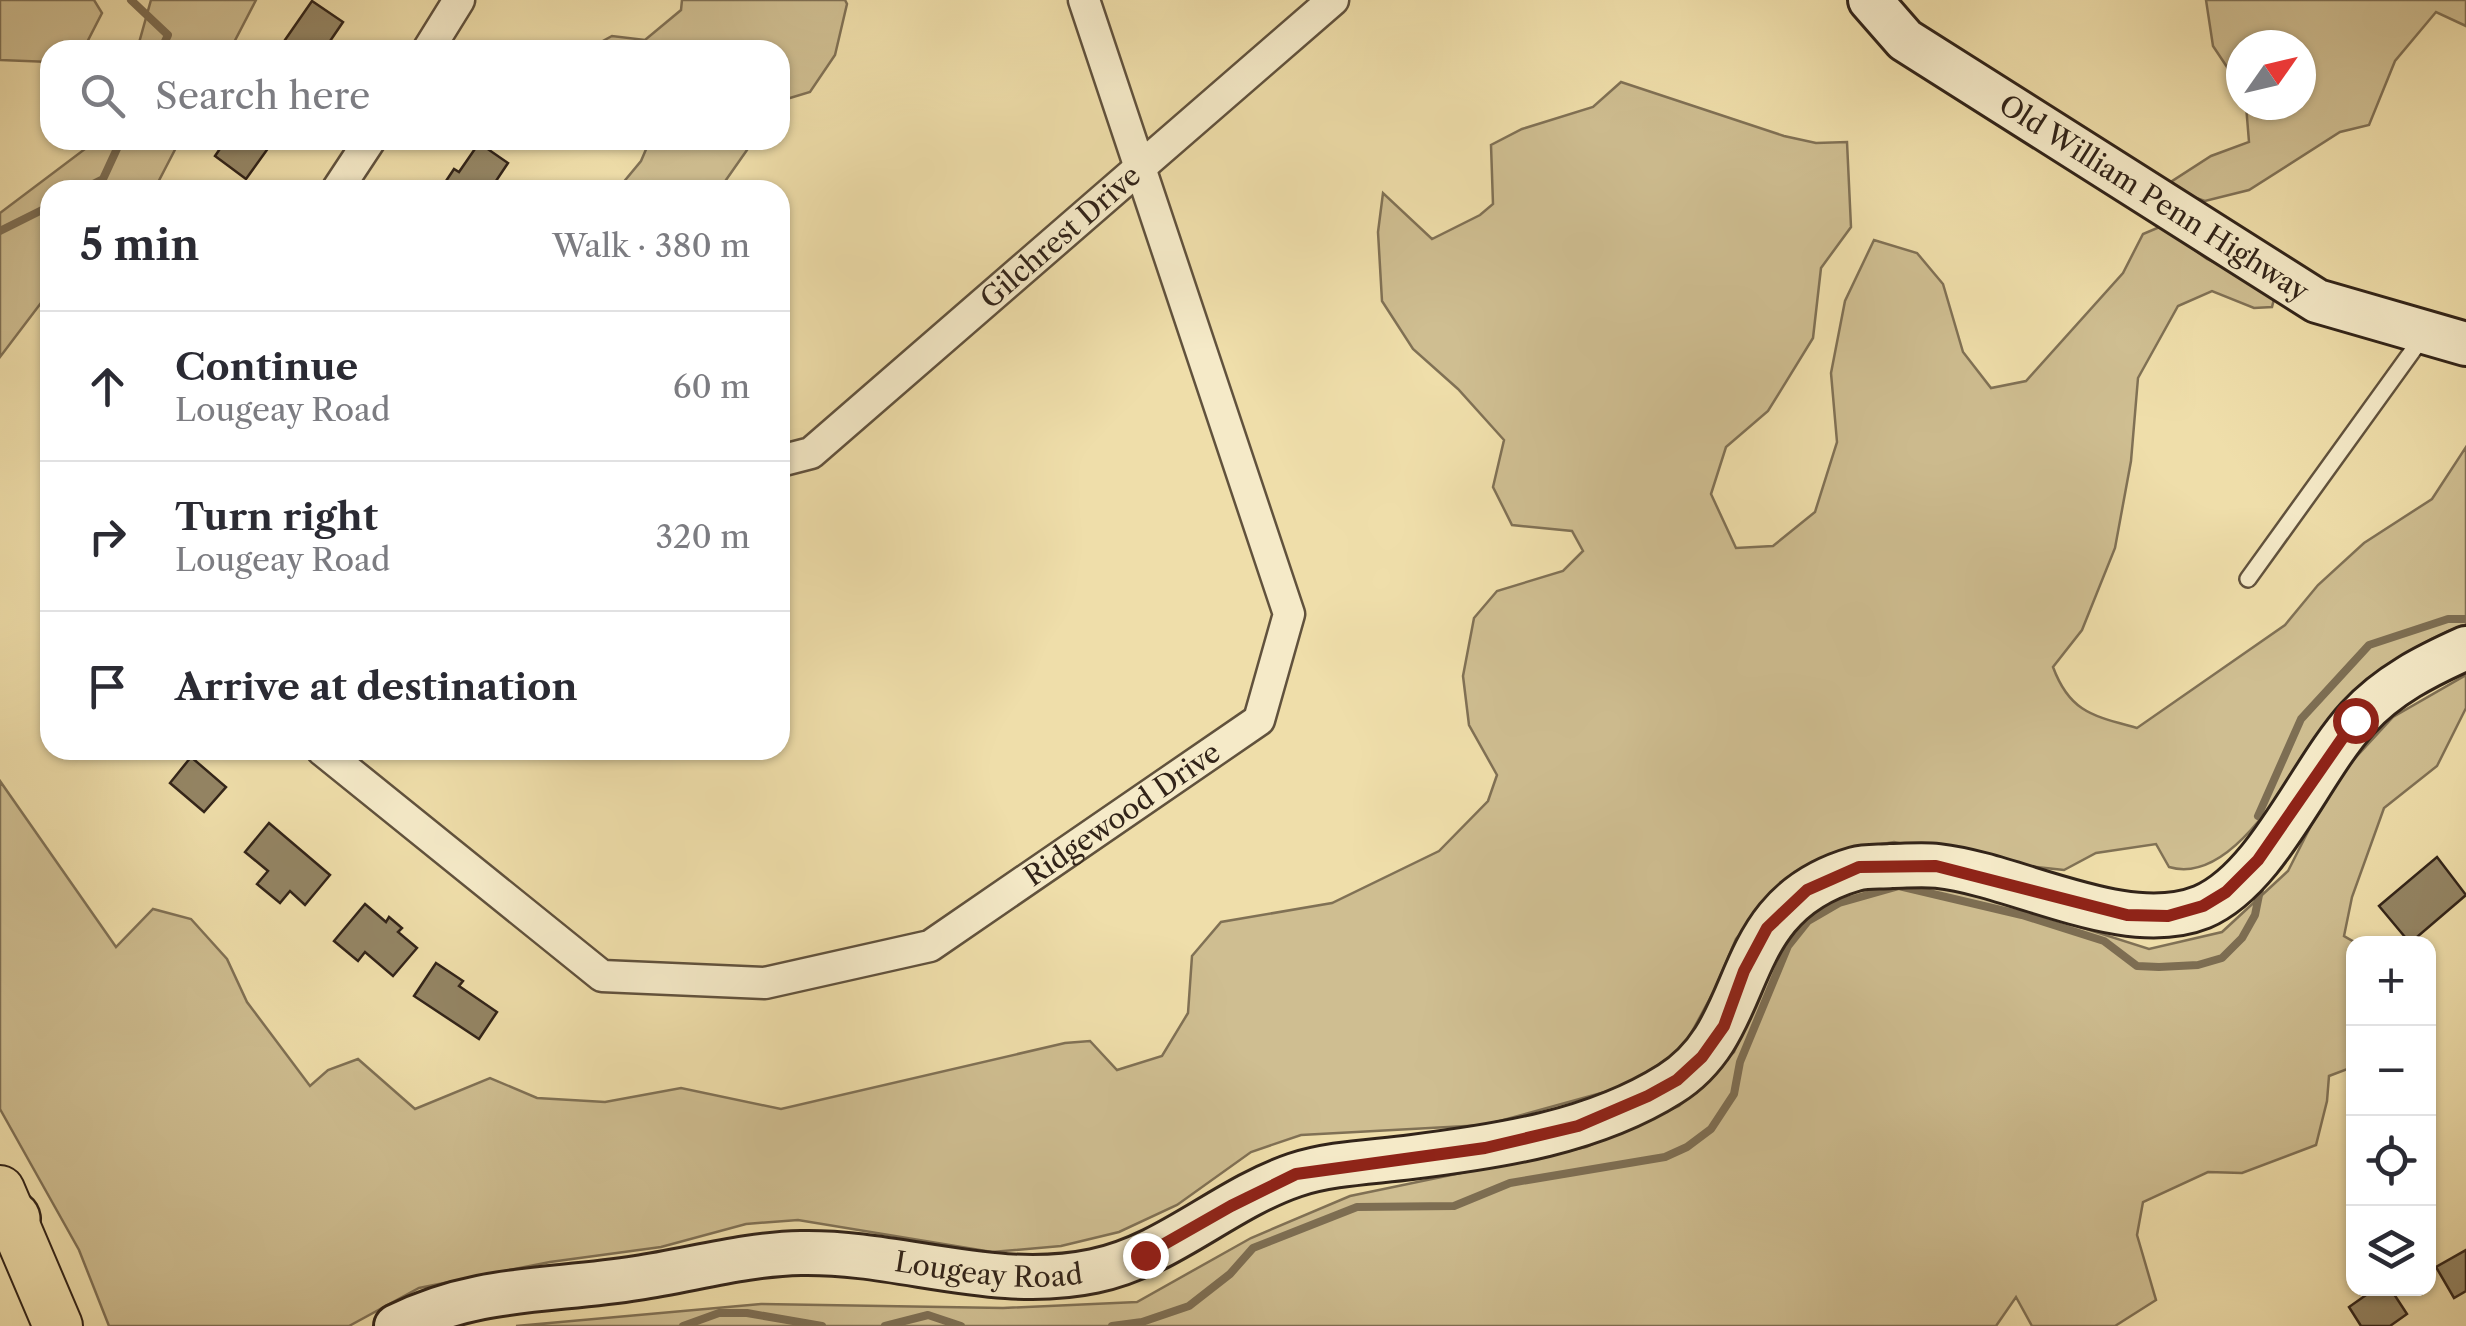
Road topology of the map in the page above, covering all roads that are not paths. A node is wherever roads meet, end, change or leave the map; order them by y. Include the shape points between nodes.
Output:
1 (459, 0) edge
2 (1084, 0) edge
3 (1333, 0) edge
4 (1870, 0) edge
5 (434, 40) edge
6 (363, 150) edge
7 (1140, 169) junction
8 (344, 180) edge
9 (2426, 332) junction
10 (2466, 344) edge
11 (790, 458) edge
12 (2248, 579) dead end
13 (2466, 648) edge
14 (334, 760) edge
15 (4, 1206) edge
16 (58, 1326) edge
17 (396, 1326) edge

1 - 5 street
2 - 7 street, Ridgewood Drive
3 - 7 street, Gilchrest Drive
4 - 9 street, Old William Penn Highway via 1905,40 2317,301
6 - 8 street
7 - 11 street, Gilchrest Drive via 812,453
7 - 14 street, Ridgewood Drive via 1290,614 1259,720 930,946 766,984 602,976
9 - 10 street, Old William Penn Highway
9 - 12 lane
13 - 17 street, Lougeay Road via 2421,668 2355,720 2258,860 2203,906 2168,916 2127,915 1936,866 1859,867 1807,890 1767,928 1724,1026 1702,1057 1677,1080 1578,1126 1485,1148 1296,1174 1145,1255 1095,1271 989,1275 801,1253 492,1293
15 - 16 main road

